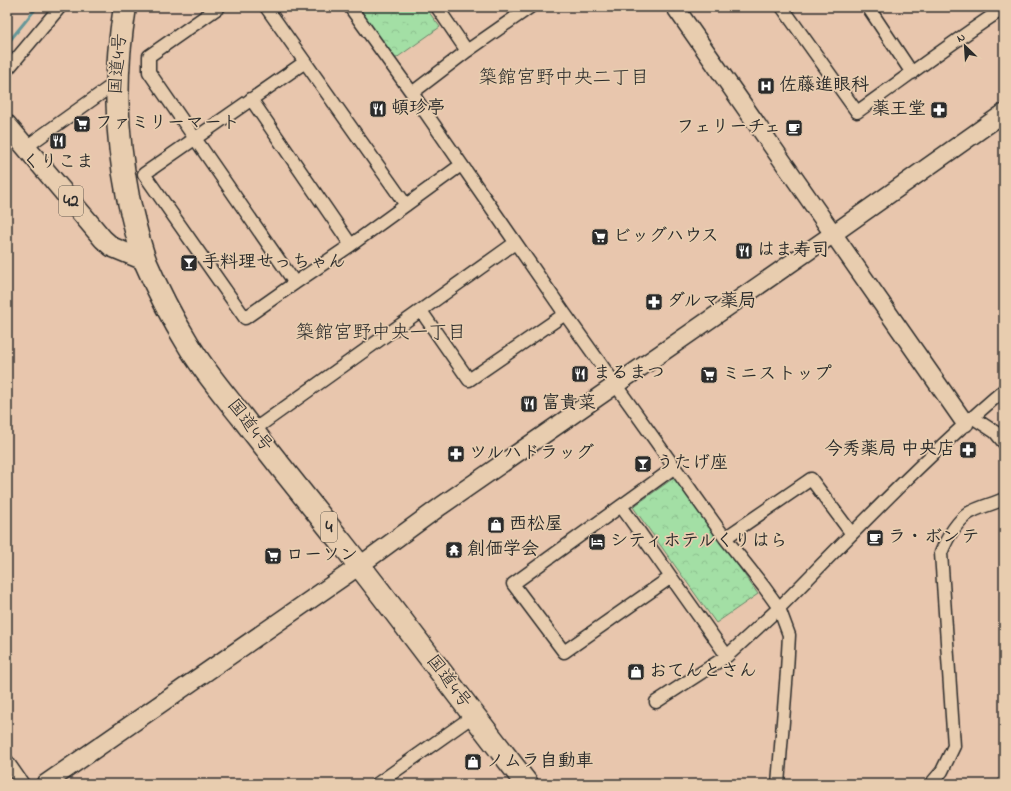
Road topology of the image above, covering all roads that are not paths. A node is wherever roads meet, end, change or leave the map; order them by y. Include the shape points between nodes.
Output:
1 (60, 7) edge
2 (125, 7) edge
3 (219, 7) edge
4 (266, 7) edge
5 (350, 7) edge
6 (437, 7) edge
7 (675, 7) edge
8 (782, 7) edge
9 (868, 7) edge
10 (525, 8) edge
11 (1004, 8) edge
12 (467, 51) junction
13 (305, 62) junction
14 (7, 70) edge
15 (912, 73) junction
16 (117, 86) junction
17 (412, 93) junction
18 (251, 99) junction
19 (1004, 113) edge
20 (7, 125) edge
21 (194, 138) junction
22 (26, 147) junction
23 (461, 165) junction
24 (406, 205) junction
25 (833, 234) junction
26 (516, 243) junction
27 (351, 244) junction
28 (146, 261) junction
29 (295, 283) junction
30 (421, 311) junction
31 (565, 314) junction
32 (617, 385) junction
33 (1004, 390) edge
34 (969, 420) junction
35 (252, 431) junction
36 (1004, 442) edge
37 (675, 467) junction
38 (1004, 499) edge
39 (621, 506) junction
40 (852, 534) junction
41 (725, 538) junction
42 (359, 566) junction
43 (671, 577) junction
44 (779, 608) junction
45 (727, 656) junction
46 (656, 702) dead end
47 (474, 716) junction
48 (7, 761) edge
49 (22, 784) edge
50 (45, 784) edge
51 (377, 784) edge
52 (527, 784) edge
53 (778, 784) edge
54 (931, 784) edge

1 - 14 street
2 - 16 highway, 国道4号 / 4
3 - 21 street via 149,56 149,72
4 - 13 street
5 - 17 street
6 - 12 street
7 - 25 street
8 - 15 street via 857,112
9 - 15 street
10 - 12 street
11 - 15 street
12 - 17 street
13 - 18 street
13 - 24 street
16 - 22 street via 107,89
16 - 28 highway, 国道4号 / 4 via 122,167
17 - 23 street
18 - 21 street
18 - 27 street
19 - 25 street
20 - 22 main road, 42
21 - 29 street
21 - 29 street via 144,174 148,180 246,318
22 - 28 main road, 42 via 103,239 112,247
23 - 24 street
23 - 26 street
24 - 27 street
25 - 32 street
25 - 34 street
26 - 30 street
26 - 31 street
27 - 29 street
28 - 35 highway, 国道4号 / 4 via 188,346
30 - 31 street via 469,380
30 - 35 street
31 - 32 street
32 - 37 street
32 - 42 street via 441,506
33 - 34 street
34 - 36 street via 995,432
34 - 40 street
35 - 42 highway, 国道4号 / 4
37 - 39 street
37 - 41 street
38 - 54 street via 970,513 956,525 946,539 941,553 954,746 942,771
39 - 43 street
39 - 43 street via 513,584 564,652
40 - 41 street via 811,479
40 - 44 street
41 - 44 street
42 - 47 highway, 国道4号 / 4
42 - 50 street
43 - 45 street
44 - 45 street
44 - 53 street via 789,635
45 - 46 street
47 - 51 street
47 - 52 highway, 国道4号 / 4
48 - 49 street

